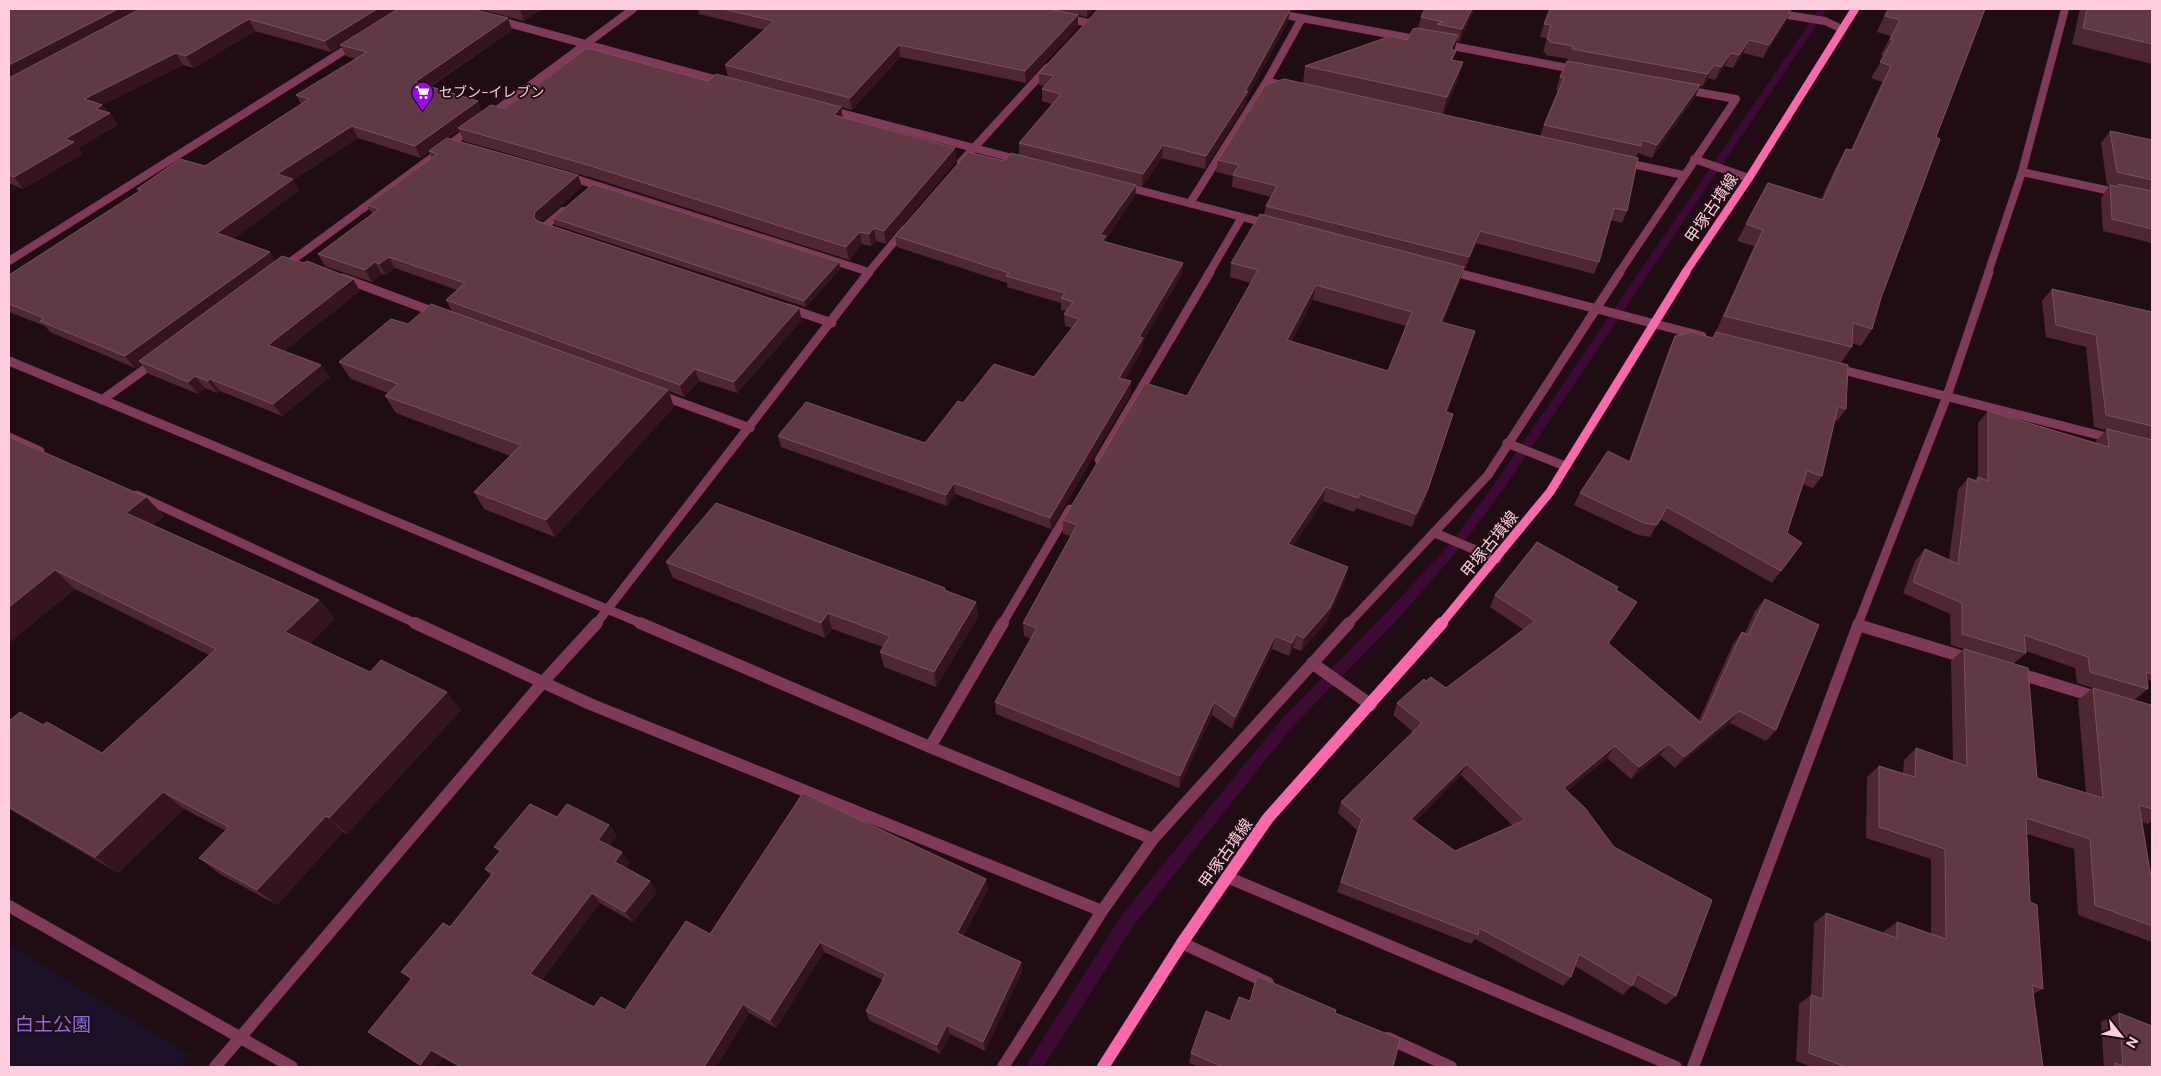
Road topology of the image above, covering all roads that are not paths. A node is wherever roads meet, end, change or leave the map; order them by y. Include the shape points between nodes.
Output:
1 (633, 9) edge
2 (1252, 9) edge
3 (1750, 9) edge
4 (1855, 9) edge
5 (2065, 9) edge
6 (485, 16) edge
7 (1054, 16) edge
8 (1094, 16) edge
9 (1302, 18) junction
10 (1089, 23) junction
11 (1842, 29) junction
12 (1082, 30) edge
13 (364, 38) edge
14 (1427, 41) edge
15 (1437, 43) edge
16 (586, 44) junction
17 (1055, 59) edge
18 (1591, 72) edge
19 (1266, 82) junction
20 (731, 83) edge
21 (1296, 88) edge
22 (1678, 88) edge
23 (818, 107) edge
24 (452, 143) junction
25 (462, 146) edge
26 (973, 149) junction
27 (1694, 159) junction
28 (1615, 160) edge
29 (1026, 162) edge
30 (954, 170) edge
31 (2022, 172) junction
32 (556, 173) edge
33 (1683, 175) junction
34 (1749, 178) junction
35 (594, 184) junction
36 (1112, 184) edge
37 (587, 190) edge
38 (2124, 194) edge
39 (573, 202) edge
40 (1190, 203) junction
41 (1242, 217) junction
42 (912, 221) edge
43 (1280, 227) edge
44 (562, 233) edge
45 (293, 260) junction
46 (9, 261) edge
47 (302, 263) edge
48 (1442, 269) edge
49 (277, 271) edge
50 (868, 272) junction
51 (330, 273) edge
52 (776, 304) edge
53 (1600, 310) junction
54 (442, 315) edge
55 (832, 322) junction
56 (1653, 325) junction
57 (1715, 339) edge
58 (160, 358) edge
59 (9, 360) edge
60 (1821, 365) edge
61 (648, 390) edge
62 (1947, 396) junction
63 (102, 400) junction
64 (750, 428) junction
65 (9, 436) edge
66 (2124, 441) edge
67 (1507, 443) junction
68 (54, 457) edge
69 (1096, 465) edge
70 (1565, 466) junction
71 (126, 490) edge
72 (1076, 499) edge
73 (1435, 533) junction
74 (1497, 559) junction
75 (609, 610) junction
76 (1858, 625) junction
77 (1312, 662) junction
78 (1982, 663) edge
79 (2010, 671) edge
80 (543, 682) junction
81 (2105, 700) edge
82 (1371, 705) junction
83 (930, 747) junction
84 (1153, 839) junction
85 (1227, 877) junction
86 (9, 906) edge
87 (1102, 910) junction
88 (1182, 943) junction
89 (1280, 988) edge
90 (1379, 1034) edge
91 (239, 1039) junction
92 (215, 1067) edge
93 (292, 1067) edge
94 (1003, 1067) edge
95 (1103, 1067) edge
96 (1451, 1067) edge
97 (1676, 1067) edge
98 (1693, 1067) edge

1 - 16 street
2 - 9 street
3 - 11 street via 1825,21
4 - 11 main road, 甲塚古墳線
5 - 31 street
6 - 16 street
7 - 10 street
8 - 10 street
9 - 14 street
9 - 19 street
10 - 12 street
11 - 34 main road, 甲塚古墳線
13 - 46 street
15 - 18 street
16 - 20 street
16 - 24 street
17 - 26 street
19 - 21 street
19 - 40 street
22 - 27 street via 1736,99
23 - 26 street
24 - 25 street
24 - 45 street
26 - 29 street
26 - 30 street
27 - 33 street
27 - 34 street
28 - 33 street
31 - 38 street
31 - 62 street
32 - 35 street
33 - 53 street
34 - 56 main road, 甲塚古墳線
35 - 37 street
35 - 50 street
36 - 40 street
39 - 44 street via 544,227
40 - 41 street
41 - 43 street
41 - 69 street
42 - 50 street
45 - 47 street
45 - 49 street
48 - 53 street
50 - 55 street
51 - 54 street
52 - 55 street
53 - 56 street
53 - 67 street
55 - 64 street
56 - 57 street
56 - 70 main road, 甲塚古墳線
58 - 63 street
59 - 63 street
60 - 62 street
61 - 64 street
62 - 66 street
62 - 76 street
63 - 75 street
64 - 75 street
65 - 68 street
67 - 70 street
67 - 73 street via 1488,474
70 - 74 main road, 甲塚古墳線 via 1550,492
71 - 80 street
72 - 83 street
73 - 74 street
73 - 77 street
74 - 82 main road, 甲塚古墳線
75 - 80 street
75 - 83 street
76 - 78 street
76 - 98 street
77 - 82 street
77 - 84 street
79 - 81 street
80 - 87 street via 590,704
80 - 91 street
82 - 85 main road, 甲塚古墳線 via 1268,818
83 - 84 street
84 - 87 street
85 - 88 main road, 甲塚古墳線
85 - 97 street
86 - 91 street
87 - 94 street
88 - 89 street
88 - 95 main road, 甲塚古墳線
90 - 96 street
91 - 92 street
91 - 93 street

